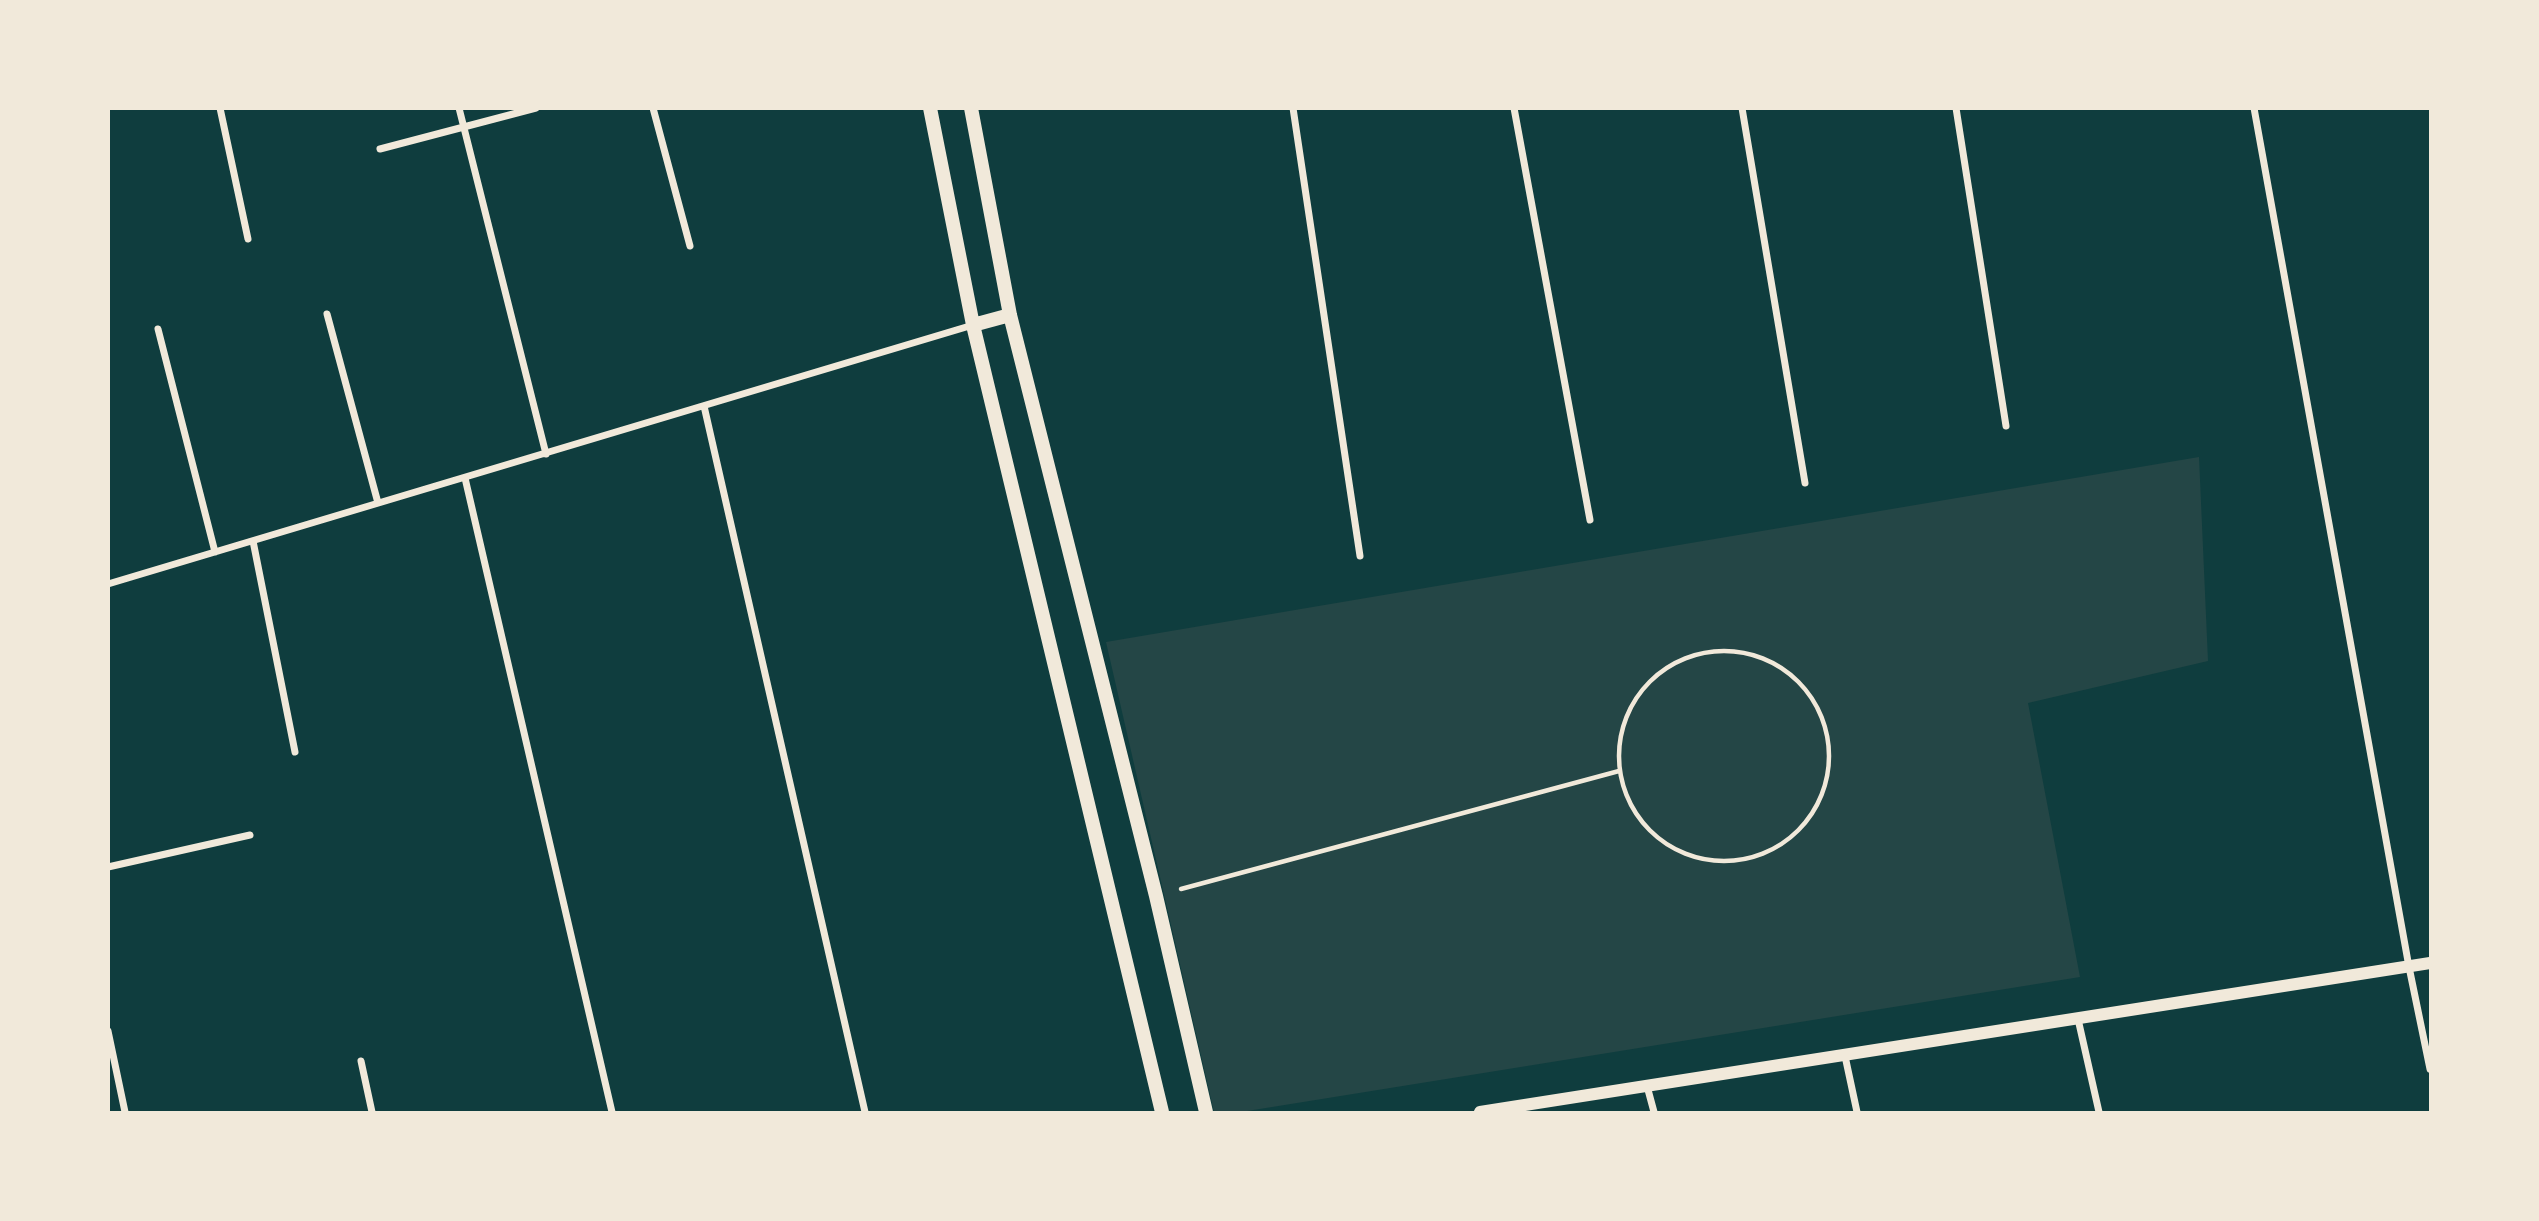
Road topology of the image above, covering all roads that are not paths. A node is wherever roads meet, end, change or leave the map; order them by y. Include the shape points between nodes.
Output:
1 (220, 108) edge
2 (458, 108) edge
3 (536, 108) edge
4 (653, 108) edge
5 (930, 108) edge
6 (971, 108) edge
7 (1293, 108) edge
8 (1514, 108) edge
9 (1742, 108) edge
10 (1956, 108) edge
11 (2254, 108) edge
12 (463, 127) junction
13 (380, 149) dead end
14 (248, 239) dead end
15 (690, 246) dead end
16 (327, 314) dead end
17 (1010, 315) junction
18 (972, 325) junction
19 (158, 329) dead end
20 (704, 406) junction
21 (2007, 426) dead end
22 (546, 454) junction
23 (465, 478) junction
24 (1805, 482) dead end
25 (378, 503) junction
26 (1590, 520) dead end
27 (253, 541) junction
28 (215, 552) junction
29 (1360, 556) dead end
30 (108, 584) edge
31 (295, 752) dead end
32 (250, 835) dead end
33 (108, 867) edge
34 (2431, 964) edge
35 (2409, 967) junction
36 (2078, 1019) junction
37 (108, 1031) edge
38 (1845, 1056) junction
39 (361, 1061) dead end
40 (2431, 1069) edge
41 (1647, 1086) junction
42 (125, 1112) edge
43 (372, 1112) edge
44 (612, 1112) edge
45 (865, 1112) edge
46 (1162, 1112) edge
47 (1206, 1112) edge
48 (1480, 1112) edge
49 (1654, 1112) edge
50 (1857, 1112) edge
51 (2099, 1112) edge

1 - 14 street
2 - 12 street
3 - 12 street
4 - 15 street
5 - 18 main road
6 - 17 main road
7 - 29 street
8 - 26 street
9 - 24 street
10 - 21 street
11 - 35 street
12 - 13 street
12 - 22 street
16 - 25 street
17 - 18 main road
17 - 47 main road
18 - 20 street
18 - 46 main road
19 - 28 street
20 - 22 street
20 - 45 street
22 - 23 street
23 - 25 street
23 - 44 street
25 - 27 street
27 - 28 street
27 - 31 street
28 - 30 street
32 - 33 street
34 - 35 street
35 - 36 street
35 - 40 street
36 - 38 street
36 - 51 street
37 - 42 street
38 - 41 street
38 - 50 street
39 - 43 street
41 - 48 street
41 - 49 street

